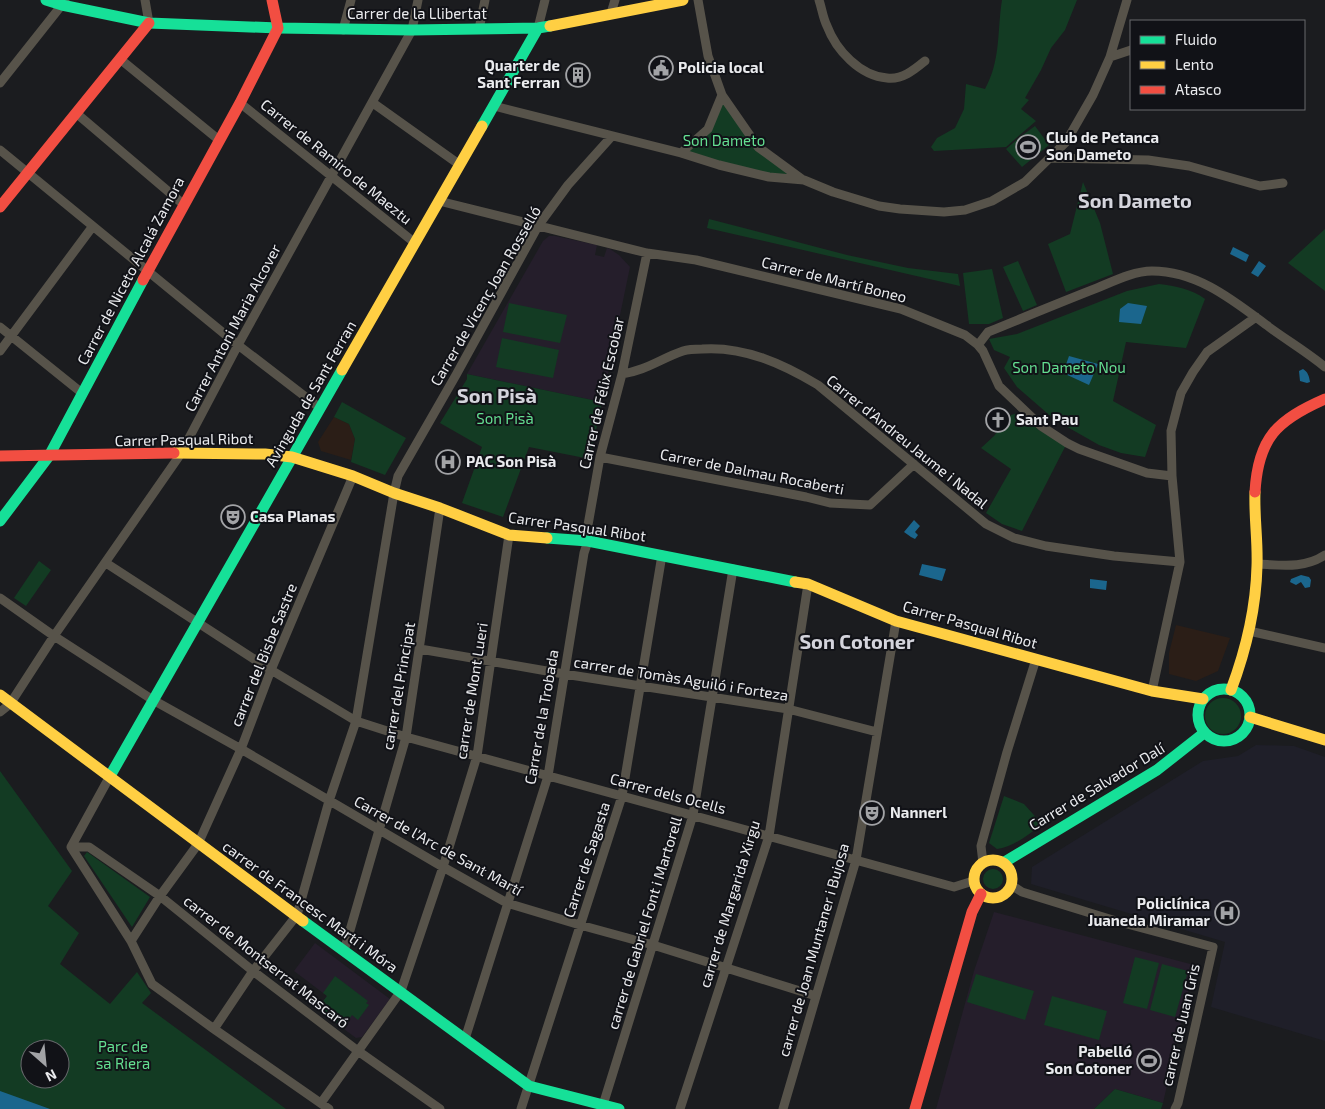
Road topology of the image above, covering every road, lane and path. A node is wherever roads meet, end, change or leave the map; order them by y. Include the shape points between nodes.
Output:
1 (46, 0) edge
2 (145, 0) edge
3 (272, 0) edge
4 (351, 0) edge
5 (418, 0) edge
6 (485, 0) edge
7 (545, 0) edge
8 (615, 0) edge
9 (683, 0) edge
10 (698, 0) edge
11 (819, 0) edge
12 (1127, 0) edge
13 (65, 2) edge
14 (611, 12) junction
15 (149, 22) junction
16 (278, 28) junction
17 (538, 28) junction
18 (479, 29) junction
19 (343, 30) junction
20 (412, 30) junction
21 (1130, 50) edge
22 (1110, 57) junction
23 (120, 58) junction
24 (925, 61) dead end
25 (0, 83) edge
26 (722, 95) junction
27 (240, 103) junction
28 (373, 103) junction
29 (494, 106) junction
30 (76, 113) junction
31 (612, 136) junction
32 (219, 140) junction
33 (0, 150) edge
34 (681, 153) junction
35 (1050, 158) junction
36 (460, 165) junction
37 (28, 172) junction
38 (331, 177) junction
39 (804, 180) junction
40 (1283, 184) dead end
41 (439, 201) junction
42 (183, 204) junction
43 (0, 207) edge
44 (93, 226) junction
45 (538, 226) junction
46 (415, 243) junction
47 (647, 253) junction
48 (148, 271) junction
49 (1256, 317) junction
50 (0, 327) edge
51 (11, 336) junction
52 (238, 344) junction
53 (978, 345) junction
54 (0, 351) edge
55 (1325, 367) edge
56 (622, 374) junction
57 (82, 394) junction
58 (1325, 399) edge
59 (320, 408) junction
60 (180, 455) junction
61 (0, 456) edge
62 (50, 456) junction
63 (292, 457) junction
64 (600, 457) junction
65 (914, 464) junction
66 (353, 476) junction
67 (1172, 476) junction
68 (394, 493) junction
69 (440, 508) junction
70 (0, 521) edge
71 (509, 535) junction
72 (588, 541) junction
73 (662, 555) junction
74 (1325, 555) edge
75 (1180, 562) junction
76 (106, 563) junction
77 (1257, 564) junction
78 (733, 569) junction
79 (808, 584) junction
80 (0, 598) edge
81 (896, 621) junction
82 (197, 623) junction
83 (1249, 631) junction
84 (54, 636) junction
85 (1325, 648) edge
86 (420, 649) junction
87 (1036, 659) junction
88 (491, 660) junction
89 (271, 670) junction
90 (564, 674) junction
91 (640, 686) junction
92 (1231, 690) junction
93 (1152, 691) junction
94 (0, 695) edge
95 (712, 697) junction
96 (1203, 698) junction
97 (153, 700) junction
98 (10, 704) junction
99 (788, 709) junction
100 (0, 712) edge
101 (1250, 717) junction
102 (356, 721) junction
103 (877, 732) junction
104 (1204, 733) junction
105 (406, 737) junction
106 (1325, 740) edge
107 (240, 749) junction
108 (478, 756) junction
109 (110, 776) junction
110 (548, 776) junction
111 (622, 796) junction
112 (329, 801) junction
113 (693, 815) junction
114 (379, 830) junction
115 (769, 836) junction
116 (198, 844) junction
117 (71, 847) junction
118 (856, 860) junction
119 (982, 863) junction
120 (1003, 863) junction
121 (443, 867) junction
122 (974, 881) junction
123 (1011, 885) junction
124 (981, 894) junction
125 (160, 896) junction
126 (507, 902) junction
127 (297, 915) junction
128 (580, 925) junction
129 (131, 941) junction
130 (653, 945) junction
131 (344, 951) junction
132 (725, 967) junction
133 (253, 971) junction
134 (402, 991) junction
135 (816, 996) junction
136 (214, 1029) junction
137 (465, 1039) junction
138 (358, 1051) junction
139 (528, 1086) junction
140 (321, 1103) junction
141 (603, 1105) junction
142 (329, 1109) edge
143 (440, 1109) edge
144 (521, 1109) edge
145 (619, 1109) edge
146 (680, 1109) edge
147 (783, 1109) edge
148 (915, 1109) edge
149 (1175, 1109) edge

1 - 13 street, Carrer de la Llibertat
2 - 15 street
3 - 16 street
4 - 19 street
5 - 20 street, Carrer Antoni Maria Alcover
6 - 18 street
7 - 17 street
8 - 14 street
9 - 14 street, Carrer de la Llibertat
10 - 26 street via 708,56
11 - 24 street via 834,40 864,72 887,78 901,77
12 - 22 street
13 - 15 street, Carrer de la Llibertat
13 - 25 street
14 - 17 street, Carrer de la Llibertat
15 - 16 street, Carrer de la Llibertat
15 - 23 street
16 - 19 street, Carrer de la Llibertat
16 - 27 street, Carrer de Niceto Alcalá Zamora
17 - 18 street, Carrer de la Llibertat
17 - 29 street, Avinguda de Sant Ferran
18 - 20 street, Carrer de la Llibertat
19 - 20 street, Carrer de la Llibertat
20 - 28 street, Carrer Antoni Maria Alcover
21 - 22 street
22 - 35 street via 1066,142
23 - 30 street
23 - 32 street
26 - 34 street via 708,129
26 - 39 street via 758,147
27 - 32 street, Carrer de Niceto Alcalá Zamora
27 - 38 street, Carrer de Ramiro de Maeztu
28 - 36 street
28 - 38 street, Carrer Antoni Maria Alcover
29 - 31 street
29 - 36 street, Avinguda de Sant Ferran
30 - 37 street
30 - 42 street
31 - 34 street
31 - 45 street, Carrer de Vicenç Joan Rosselló via 568,185
32 - 42 street, Carrer de Niceto Alcalá Zamora
33 - 37 street
34 - 39 street via 769,177
35 - 39 street via 1025,182 992,201 974,208 944,212 879,206
35 - 40 street via 1148,160 1189,166 1260,186
36 - 41 street, Avinguda de Sant Ferran
37 - 43 street
37 - 44 street
38 - 46 street, Carrer de Ramiro de Maeztu
38 - 52 street, Carrer Antoni Maria Alcover
41 - 45 street, Carrer de Martí Boneo
41 - 46 street, Avinguda de Sant Ferran
42 - 48 street, Carrer de Niceto Alcalá Zamora
44 - 48 street
44 - 51 street
45 - 47 street, Carrer de Martí Boneo
45 - 68 street, Carrer de Vicenç Joan Rosselló via 398,476
46 - 59 street, Avinguda de Sant Ferran
47 - 53 street, Carrer de Martí Boneo via 696,260 901,309 965,335
47 - 56 street, Carrer de Félix Escobar
48 - 52 street
48 - 57 street, Carrer de Niceto Alcalá Zamora
49 - 53 street via 1199,280 1181,274 1151,271 1130,275 988,332
49 - 55 street
49 - 67 street via 1207,352 1181,393 1171,431
50 - 51 street
51 - 54 street
51 - 57 street
52 - 59 street
52 - 60 street, Carrer Antoni Maria Alcover
53 - 67 street, Carrer de Martí Boneo via 999,386 1041,426 1079,449 1147,473
56 - 64 street, Carrer de Félix Escobar
56 - 65 street, Carrer d'Andreu Jaume i Nadal via 637,372 685,350 715,348 760,356 818,385
57 - 62 street, Carrer de Niceto Alcalá Zamora
58 - 77 street via 1285,419 1271,434 1262,454 1255,477
59 - 63 street, Avinguda de Sant Ferran
60 - 62 street, Carrer Pasqual Ribot
60 - 63 street, Carrer Pasqual Ribot via 218,453
60 - 76 street, Carrer Antoni Maria Alcover
61 - 62 street, Carrer Pasqual Ribot
62 - 70 street, Carrer de Niceto Alcalá Zamora
63 - 66 street, Carrer Pasqual Ribot
63 - 82 street, Avinguda de Sant Ferran
64 - 65 street, Carrer de Dalmau Rocaberti via 830,503 870,505
64 - 72 street, Carrer de Félix Escobar
65 - 75 street, Carrer d'Andreu Jaume i Nadal via 986,524 1014,538 1114,556
66 - 68 street, Carrer Pasqual Ribot
66 - 89 street, carrer del Bisbe Sastre
67 - 75 street
68 - 69 street, Carrer Pasqual Ribot
68 - 102 street, Carrer de Vicenç Joan Rosselló
69 - 71 street, Carrer Pasqual Ribot
69 - 86 street, carrer del Principat
71 - 72 street, Carrer Pasqual Ribot
71 - 88 street, carrer de Mont Lueri
72 - 73 street, Carrer Pasqual Ribot
72 - 90 street, Carrer de la Trobada
73 - 78 street, Carrer Pasqual Ribot
73 - 91 street, Carrer de Sagasta
74 - 77 street via 1315,562 1292,566
75 - 93 street
76 - 82 street, Carrer dels Ocells
76 - 84 street, Carrer Antoni Maria Alcover
77 - 83 street
78 - 79 street, Carrer Pasqual Ribot
78 - 95 street, carrer de Gabriel Font i Martorell
79 - 81 street, Carrer Pasqual Ribot
79 - 99 street, carrer de Margarida Xirgu
80 - 84 street, Carrer de l'Arc de Sant Martí
81 - 87 street, Carrer Pasqual Ribot
81 - 103 street, carrer de Joan Muntaner i Bujosa
82 - 89 street, Carrer dels Ocells
82 - 97 street, Avinguda de Sant Ferran
83 - 85 street
83 - 92 street
84 - 97 street, Carrer de l'Arc de Sant Martí
84 - 98 street, Carrer Antoni Maria Alcover
86 - 88 street, carrer de Tomàs Aguiló i Forteza
86 - 105 street, carrer del Principat
87 - 93 street, Carrer Pasqual Ribot
87 - 119 street via 981,846
88 - 90 street, carrer de Tomàs Aguiló i Forteza
88 - 108 street, carrer de Mont Lueri
89 - 102 street, Carrer dels Ocells
89 - 107 street, carrer del Bisbe Sastre
90 - 91 street, carrer de Tomàs Aguiló i Forteza
90 - 110 street, Carrer de la Trobada
91 - 95 street, carrer de Tomàs Aguiló i Forteza
91 - 111 street, Carrer de Sagasta
92 - 96 street via 1216,690
92 - 101 street via 1246,700
93 - 96 street, Carrer Pasqual Ribot
94 - 98 street, carrer de Francesc Martí i Móra
95 - 99 street, carrer de Tomàs Aguiló i Forteza
95 - 113 street, carrer de Gabriel Font i Martorell
96 - 104 street via 1197,720
97 - 107 street, Carrer de l'Arc de Sant Martí
97 - 109 street, Avinguda de Sant Ferran
98 - 100 street, Carrer Antoni Maria Alcover
98 - 109 street, carrer de Francesc Martí i Móra
99 - 103 street, carrer de Tomàs Aguiló i Forteza
99 - 115 street, carrer de Margarida Xirgu
101 - 104 street via 1243,733 1228,742 1211,739
101 - 106 street
102 - 105 street, Carrer dels Ocells
102 - 112 street, Carrer de Vicenç Joan Rosselló
103 - 118 street, carrer de Joan Muntaner i Bujosa
104 - 120 street, Carrer de Salvador Dalí via 1190,747 1152,773
105 - 108 street, Carrer dels Ocells
105 - 114 street, carrer del Principat
107 - 112 street, Carrer de l'Arc de Sant Martí
107 - 116 street, carrer del Bisbe Sastre
108 - 110 street, Carrer dels Ocells
108 - 121 street, carrer de Mont Lueri
109 - 116 street, carrer de Francesc Martí i Móra
109 - 117 street
110 - 111 street, Carrer dels Ocells
110 - 126 street, Carrer de la Trobada
111 - 113 street, Carrer dels Ocells
111 - 128 street, Carrer de Sagasta
112 - 114 street, Carrer de l'Arc de Sant Martí
112 - 127 street, Carrer de Vicenç Joan Rosselló
113 - 115 street, Carrer dels Ocells
113 - 130 street, carrer de Gabriel Font i Martorell
114 - 121 street, Carrer de l'Arc de Sant Martí
114 - 131 street, carrer del Principat
115 - 118 street, Carrer dels Ocells
115 - 132 street, carrer de Margarida Xirgu
116 - 125 street, carrer del Bisbe Sastre
116 - 127 street, carrer de Francesc Martí i Móra
117 - 125 street, carrer de Montserrat Mascaró via 89,847
117 - 129 street
118 - 122 street, Carrer dels Ocells via 954,887
118 - 135 street, carrer de Joan Muntaner i Bujosa
119 - 120 street via 992,860
119 - 122 street
120 - 123 street via 1010,870
121 - 126 street, Carrer de l'Arc de Sant Martí
121 - 134 street, carrer de Mont Lueri
122 - 124 street
123 - 124 street via 998,898
123 - 149 street, carrer de Juan Gris via 1022,892 1116,921 1213,947
124 - 148 street via 972,912
125 - 129 street, carrer del Bisbe Sastre
125 - 133 street, carrer de Montserrat Mascaró
126 - 128 street, Carrer de l'Arc de Sant Martí
126 - 137 street, Carrer de la Trobada
127 - 131 street, carrer de Francesc Martí i Móra
127 - 133 street
128 - 130 street, Carrer de l'Arc de Sant Martí
128 - 139 street, Carrer de Sagasta
129 - 136 street via 152,984
130 - 132 street, Carrer de l'Arc de Sant Martí
130 - 141 street, carrer de Gabriel Font i Martorell
131 - 134 street, carrer de Francesc Martí i Móra
132 - 135 street, Carrer de l'Arc de Sant Martí
132 - 146 street, carrer de Margarida Xirgu
133 - 136 street
133 - 138 street, carrer de Montserrat Mascaró
134 - 137 street, carrer de Francesc Martí i Móra
134 - 138 street, carrer de Mont Lueri
135 - 147 street, carrer de Joan Muntaner i Bujosa
136 - 140 street
137 - 139 street, carrer de Francesc Martí i Móra
138 - 140 street, carrer de Mont Lueri
138 - 143 street, carrer de Montserrat Mascaró
139 - 141 street, carrer de Francesc Martí i Móra
139 - 144 street, Carrer de Sagasta
140 - 142 street
141 - 145 street, carrer de Francesc Martí i Móra

